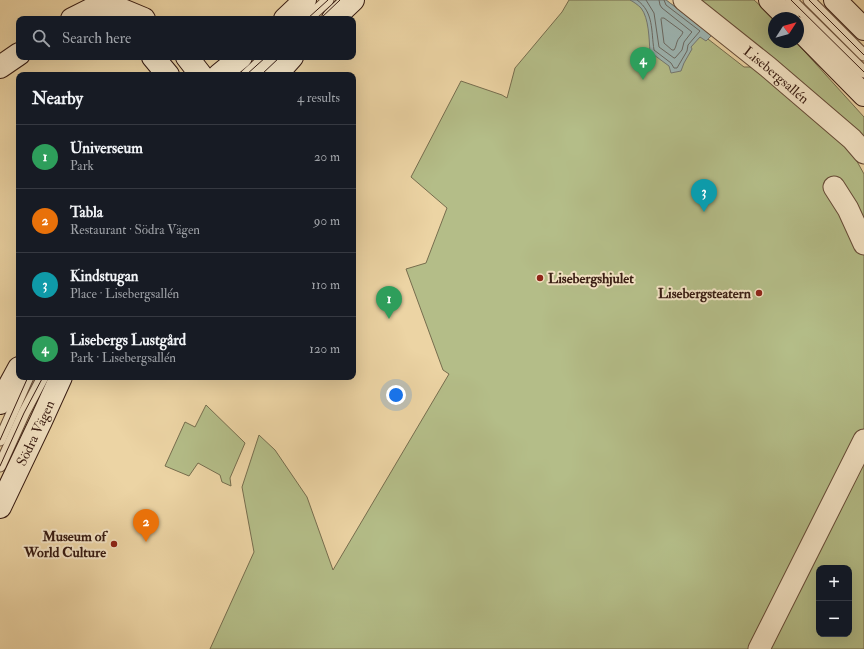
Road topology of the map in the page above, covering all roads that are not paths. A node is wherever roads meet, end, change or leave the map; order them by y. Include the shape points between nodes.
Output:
1 (306, 0) edge
2 (684, 0) edge
3 (770, 0) edge
4 (792, 0) edge
5 (809, 0) edge
6 (835, 0) edge
7 (339, 6) edge
8 (782, 12) edge
9 (123, 14) edge
10 (78, 16) edge
11 (288, 16) edge
12 (314, 16) edge
13 (324, 16) edge
14 (864, 29) edge
15 (804, 34) edge
16 (837, 46) junction
17 (864, 55) edge
18 (16, 56) edge
19 (156, 60) edge
20 (189, 60) edge
21 (237, 60) edge
22 (263, 60) edge
23 (277, 60) edge
24 (289, 60) edge
25 (0, 67) edge
26 (166, 72) edge
27 (199, 72) edge
28 (223, 72) edge
29 (249, 72) edge
30 (264, 72) edge
31 (279, 72) edge
32 (864, 72) edge
33 (864, 94) edge
34 (863, 162) edge
35 (834, 187) dead end
36 (864, 244) edge
37 (16, 374) edge
38 (27, 380) edge
39 (52, 380) edge
40 (53, 380) edge
41 (0, 403) edge
42 (0, 440) edge
43 (864, 440) edge
44 (0, 466) edge
45 (0, 507) edge
46 (759, 649) edge

1 - 11 main road
2 - 34 street, Lisebergsallén via 852,139
3 - 8 main road
4 - 16 lane
5 - 17 lane
6 - 14 main road
7 - 12 lane
7 - 13 lane
9 - 10 main road via 92,9
15 - 33 main road
16 - 32 lane
16 - 33 lane
18 - 25 main road
19 - 26 main road
20 - 27 main road
21 - 28 main road
22 - 29 lane
23 - 30 lane
24 - 31 main road
35 - 36 street
37 - 41 main road
38 - 42 lane
39 - 44 lane via 24,413
40 - 45 main road, Södra Vägen via 41,421
43 - 46 street via 832,484

